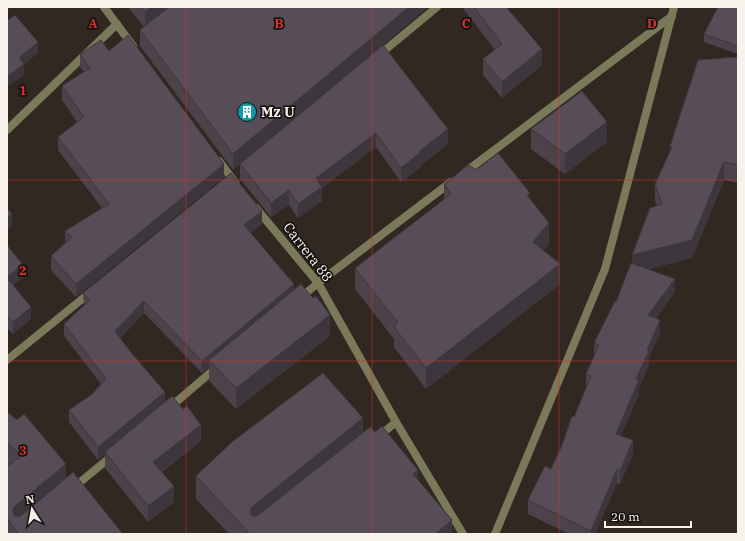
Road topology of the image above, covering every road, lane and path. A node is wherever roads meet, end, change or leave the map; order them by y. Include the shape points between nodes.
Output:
1 (104, 7) edge
2 (437, 7) edge
3 (674, 7) edge
4 (672, 16) junction
5 (117, 24) junction
6 (136, 46) edge
7 (370, 62) edge
8 (7, 130) edge
9 (213, 153) edge
10 (242, 191) edge
11 (252, 203) edge
12 (318, 283) junction
13 (98, 286) edge
14 (294, 303) edge
15 (7, 360) edge
16 (226, 360) edge
17 (159, 416) edge
18 (396, 422) junction
19 (372, 442) edge
20 (122, 447) edge
21 (67, 493) edge
22 (463, 534) edge
23 (496, 534) edge

1 - 5 street
2 - 7 street
3 - 4 street
4 - 12 street
4 - 23 street via 605,269
5 - 6 street
5 - 8 street
9 - 10 street
11 - 12 street, Carrera 88
12 - 14 street
12 - 18 street, Carrera 88
13 - 15 street
16 - 17 street
18 - 19 street
18 - 22 street, Carrera 88
20 - 21 street

